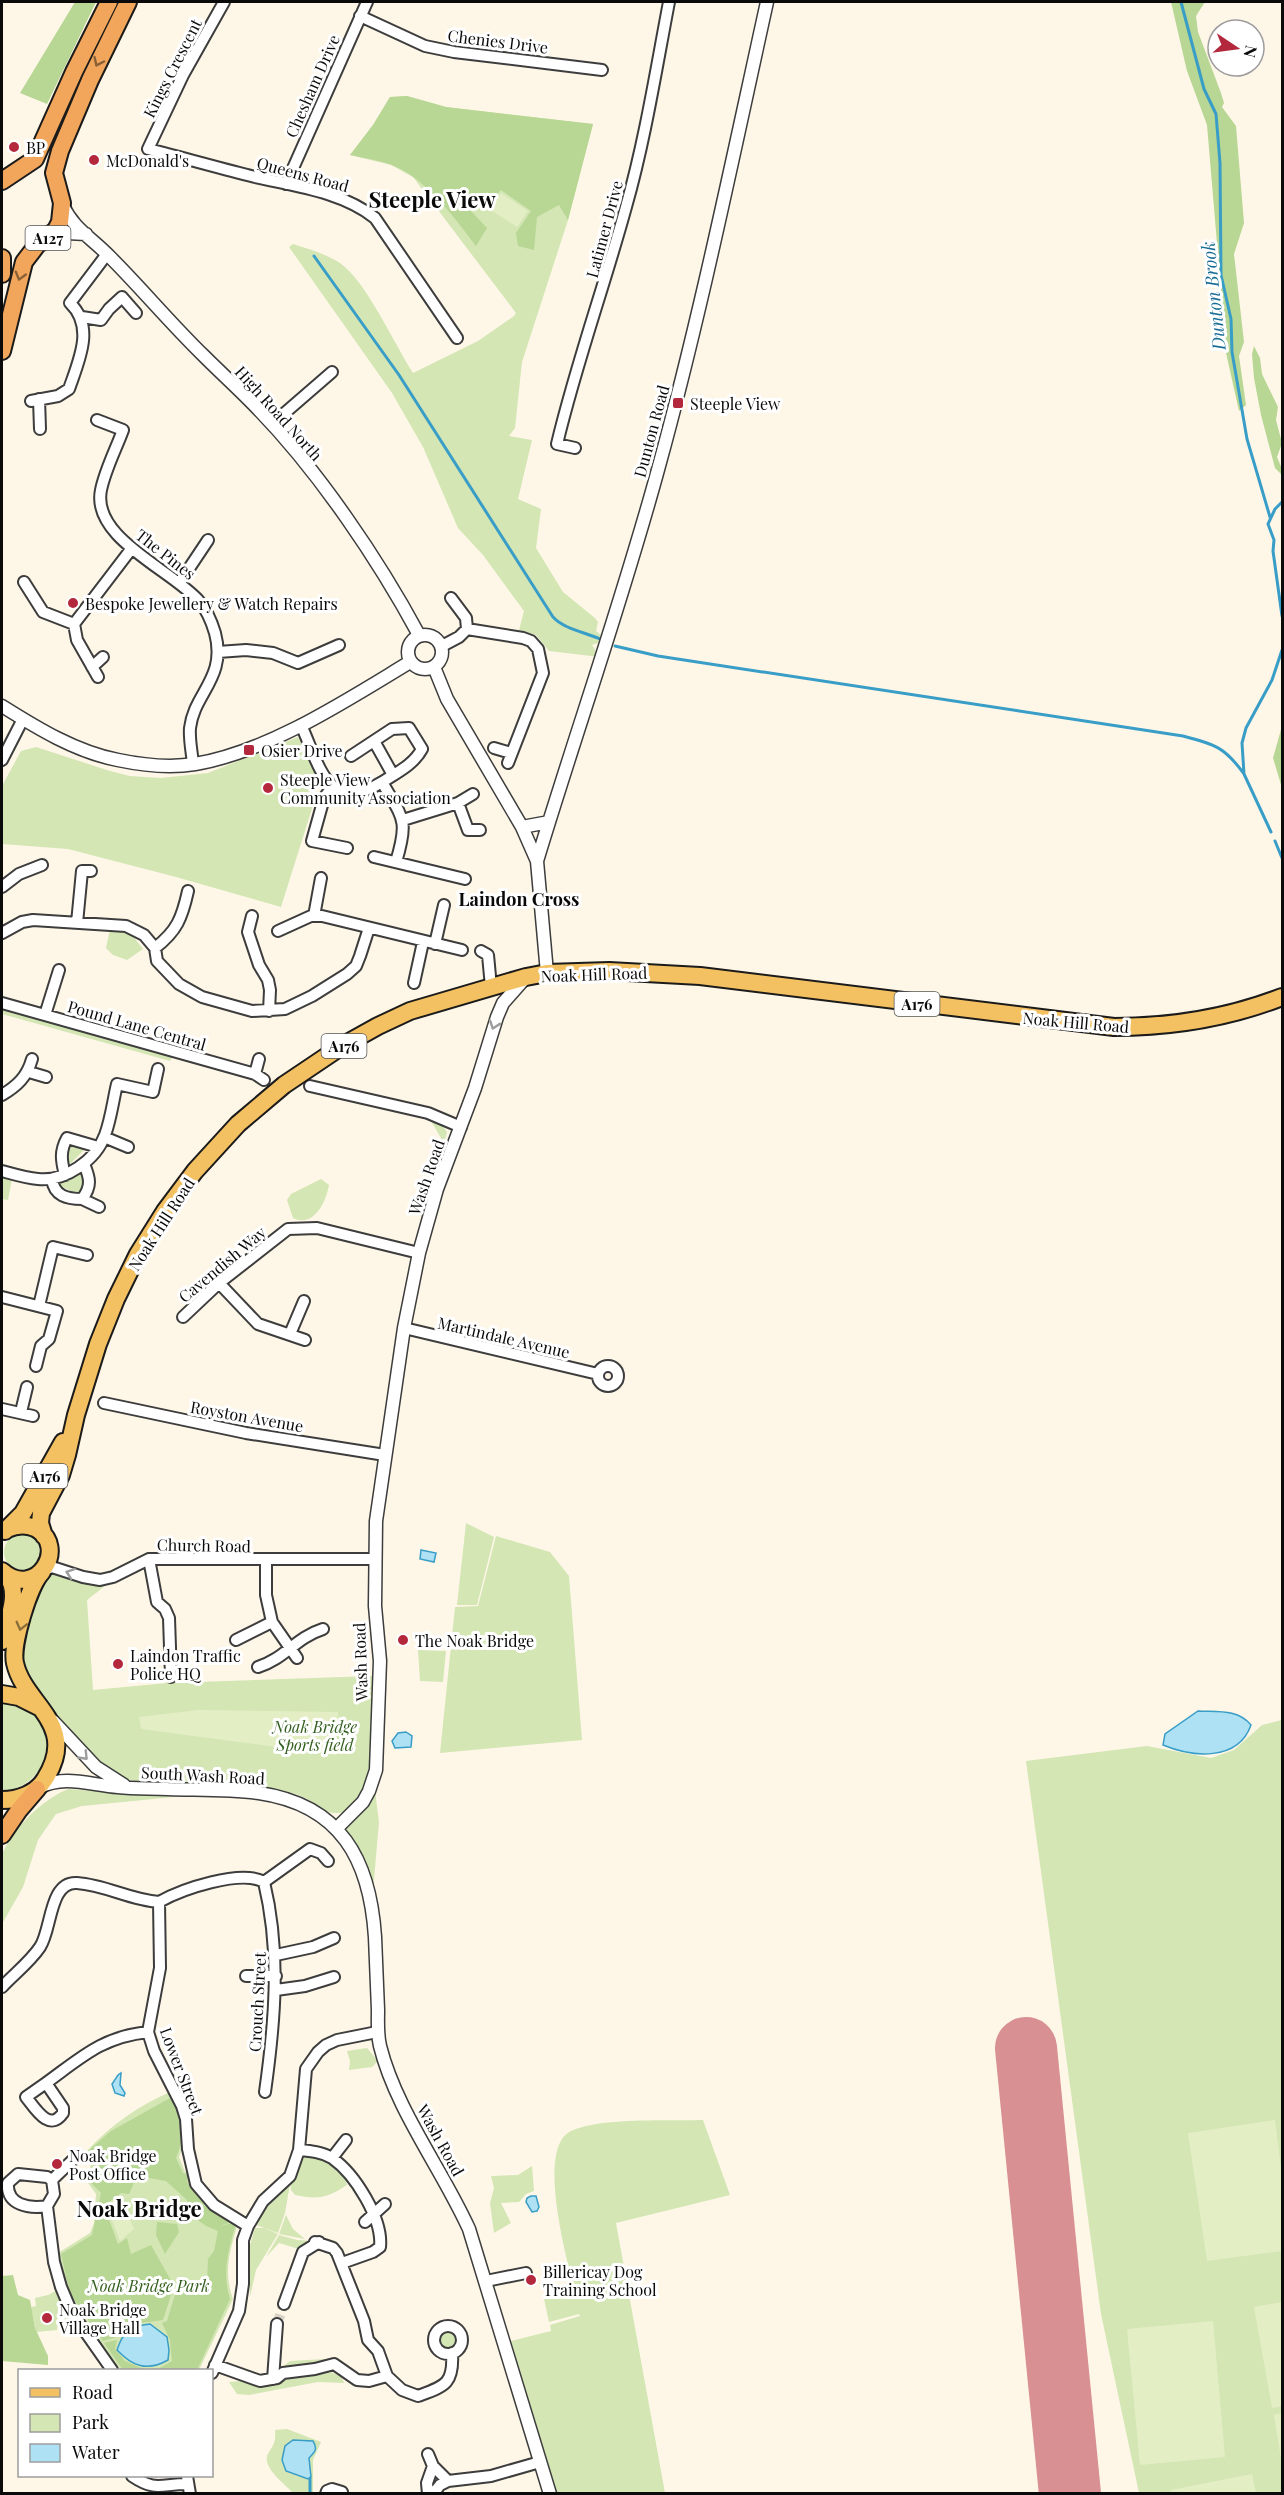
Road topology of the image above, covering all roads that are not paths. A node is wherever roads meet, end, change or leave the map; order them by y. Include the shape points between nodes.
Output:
1 (109, 2) edge
2 (129, 2) edge
3 (224, 2) edge
4 (367, 2) edge
5 (669, 2) edge
6 (768, 2) edge
7 (360, 16) junction
8 (602, 70) dead end
9 (148, 149) joint
10 (2, 181) edge
11 (286, 184) junction
12 (62, 203) junction
13 (87, 235) junction
14 (50, 237) junction
15 (107, 254) junction
16 (2, 258) edge
17 (2, 274) edge
18 (136, 313) dead end
19 (82, 316) junction
20 (457, 338) dead end
21 (2, 351) edge
22 (332, 372) dead end
23 (97, 420) dead end
24 (272, 424) junction
25 (40, 429) dead end
26 (575, 448) dead end
27 (208, 540) dead end
28 (132, 548) junction
29 (24, 582) dead end
30 (180, 582) junction
31 (451, 598) dead end
32 (74, 624) junction
33 (467, 629) junction
34 (419, 635) junction
35 (339, 645) dead end
36 (442, 646) junction
37 (218, 652) junction
38 (104, 657) dead end
39 (410, 662) junction
40 (434, 667) junction
41 (2, 706) edge
42 (23, 719) junction
43 (301, 725) junction
44 (374, 741) junction
45 (494, 747) dead end
46 (351, 756) dead end
47 (2, 760) edge
48 (193, 764) junction
49 (393, 775) junction
50 (382, 782) junction
51 (333, 786) junction
52 (473, 794) dead end
53 (458, 803) junction
54 (403, 820) junction
55 (549, 822) junction
56 (522, 827) junction
57 (480, 830) dead end
58 (347, 848) dead end
59 (374, 857) dead end
60 (537, 861) junction
61 (396, 862) junction
62 (42, 865) dead end
63 (91, 871) dead end
64 (321, 878) dead end
65 (465, 879) dead end
66 (2, 887) edge
67 (188, 891) dead end
68 (444, 905) dead end
69 (252, 916) dead end
70 (314, 916) junction
71 (77, 923) junction
72 (369, 928) junction
73 (278, 931) dead end
74 (2, 932) edge
75 (423, 942) junction
76 (435, 944) junction
77 (154, 948) junction
78 (462, 950) dead end
79 (481, 951) dead end
80 (59, 970) dead end
81 (547, 973) junction
82 (526, 977) junction
83 (414, 983) dead end
84 (491, 987) junction
85 (1282, 997) edge
86 (2, 1002) edge
87 (269, 1011) junction
88 (45, 1015) junction
89 (32, 1059) dead end
90 (259, 1059) dead end
91 (158, 1069) dead end
92 (28, 1072) junction
93 (46, 1077) dead end
94 (310, 1086) dead end
95 (2, 1095) edge
96 (460, 1127) junction
97 (101, 1142) junction
98 (128, 1146) dead end
99 (84, 1164) junction
100 (2, 1171) edge
101 (65, 1174) junction
102 (52, 1179) junction
103 (82, 1199) junction
104 (99, 1207) dead end
105 (419, 1253) junction
106 (87, 1256) dead end
107 (219, 1283) junction
108 (2, 1297) edge
109 (304, 1301) dead end
110 (39, 1306) junction
111 (183, 1317) dead end
112 (404, 1328) junction
113 (290, 1334) junction
114 (305, 1340) dead end
115 (36, 1365) dead end
116 (598, 1374) dead end
117 (27, 1387) dead end
118 (104, 1403) dead end
119 (2, 1409) edge
120 (21, 1412) junction
121 (76, 1414) junction
122 (33, 1416) dead end
123 (385, 1455) junction
124 (2, 1533) edge
125 (44, 1536) junction
126 (148, 1559) junction
127 (374, 1559) junction
128 (266, 1560) junction
129 (42, 1572) junction
130 (4, 1573) edge
131 (272, 1622) junction
132 (323, 1629) dead end
133 (236, 1640) dead end
134 (2, 1641) edge
135 (294, 1653) junction
136 (258, 1667) dead end
137 (171, 1677) dead end
138 (2, 1694) edge
139 (46, 1713) junction
140 (131, 1788) junction
141 (38, 1789) junction
142 (2, 1800) edge
143 (336, 1829) junction
144 (2, 1836) edge
145 (328, 1861) dead end
146 (264, 1882) junction
147 (159, 1902) junction
148 (334, 1938) dead end
149 (276, 1955) junction
150 (246, 1976) dead end
151 (276, 1976) junction
152 (334, 1977) dead end
153 (2, 1987) edge
154 (276, 1990) junction
155 (148, 2032) junction
156 (377, 2032) junction
157 (46, 2083) dead end
158 (265, 2092) dead end
159 (346, 2140) dead end
160 (299, 2150) junction
161 (78, 2155) dead end
162 (332, 2158) junction
163 (52, 2180) junction
164 (385, 2204) dead end
165 (47, 2206) junction
166 (369, 2218) junction
167 (248, 2226) junction
168 (342, 2263) junction
169 (526, 2274) dead end
170 (486, 2281) junction
171 (284, 2304) tunnel mouth
172 (276, 2324) tunnel mouth
173 (452, 2354) dead end
174 (111, 2369) edge
175 (213, 2369) edge
176 (387, 2376) junction
177 (273, 2379) junction
178 (428, 2454) dead end
179 (540, 2462) junction
180 (433, 2466) junction
181 (135, 2477) edge
182 (448, 2481) junction
183 (188, 2484) edge
184 (342, 2492) dead end
185 (326, 2493) edge
186 (428, 2493) edge
187 (433, 2493) edge
188 (550, 2493) edge

1 - 10 highway via 35,159
2 -> 12 highway, A127 via 60,151 54,172
3 - 9 street, Kings Crescent
4 - 7 street, Chesham Drive
5 - 26 street, Latimer Drive via 627,204 557,444
6 - 55 street, Dunton Road via 660,463 618,612
7 - 8 street, Chenies Drive via 425,46
7 - 11 street, Chesham Drive
9 - 11 street, Queens Road
11 - 20 street, Queens Road via 364,208 375,218
12 - 13 street, High Road North via 74,225
12 - 14 highway, A127 via 60,222
13 - 14 street via 67,233
13 - 15 street, High Road North
14 -> 21 highway, A127 via 24,262
15 - 19 street via 70,303
15 - 24 street, High Road North
16 - 17 highway
18 - 19 street via 122,297 101,320
19 - 25 street via 84,337 69,389 58,396 35,400
22 - 24 street
23 - 28 street, The Pines via 123,430 100,491 101,505 112,530
24 - 34 street, High Road North via 331,498
27 - 30 street
28 - 30 street, The Pines
28 - 32 street
29 - 32 street via 43,612
30 - 37 street, The Pines via 205,611
31 - 33 street via 455,612 466,618
32 - 38 street via 77,640 95,672
33 - 36 street
33 - 45 street via 523,638 538,649 543,673 510,758
34 - 36 street via 430,634
34 - 39 street via 410,643
35 - 37 street via 298,663 273,653
36 - 40 street via 442,657
37 - 48 street, The Pines via 212,679 190,727
39 - 40 street via 415,667
39 - 43 street
40 - 56 street via 447,699
41 - 42 street
42 - 47 street
42 - 48 street via 72,745 116,760
43 - 48 street via 237,752
43 - 51 street via 315,762
44 - 46 street
44 - 49 street
44 - 49 street via 392,729 409,728 422,749 416,760
49 - 50 street
50 - 51 street via 359,794
50 - 54 street
51 - 58 street via 324,798 312,841
52 - 53 street
53 - 54 street
53 - 57 street via 468,830
54 - 61 street
55 - 56 street
55 - 60 street, Dunton Road
56 - 60 street
59 - 61 street
60 - 81 street
61 - 65 street
62 - 66 street via 19,874
63 - 71 street via 82,871
64 - 70 street
67 - 77 street via 179,923
68 - 76 street
69 - 87 street via 248,932 268,980
70 - 72 street
70 - 73 street
71 - 74 street via 33,920
71 - 77 street via 126,926 144,935
72 - 75 street
72 - 87 street via 360,956 347,974 298,1003
75 - 76 street
75 - 83 street
76 - 78 street
77 - 87 street via 157,961 167,973 202,997 252,1011
79 - 84 street via 488,955
80 - 88 street
81 - 82 main road, Noak Hill Road / A176
81 - 85 main road, Noak Hill Road / A176 via 609,971 700,976 1114,1027 1195,1021
82 - 84 main road, Noak Hill Road / A176
82 -> 96 street, Wash Road via 497,1017
84 - 121 main road, Noak Hill Road / A176 via 411,1011 378,1026 284,1085 238,1124 195,1171 138,1254 101,1335
86 - 88 street, Pound Lane Central
88 - 90 street, Pound Lane Central via 260,1077
89 - 92 street
91 - 97 street via 153,1092 117,1084
92 - 93 street
92 - 95 street
94 - 96 street via 428,1113
96 - 105 street, Wash Road
97 - 98 street
97 - 99 street
97 - 101 street via 67,1138 61,1161
99 - 101 street
99 - 103 street via 90,1179
100 - 102 street via 39,1180
101 - 102 street
102 - 103 street via 60,1195
103 - 104 street
105 - 107 street, Cavendish Way via 317,1228 288,1229
105 - 112 street, Wash Road
106 - 110 street via 53,1247
107 - 111 street, Cavendish Way
107 - 113 street via 258,1324
108 - 110 street
109 - 113 street
110 - 115 street via 57,1311
112 - 116 street, Martindale Avenue
112 - 123 street, Wash Road
113 - 114 street
117 - 120 street
118 - 123 street, Royston Avenue via 246,1433
119 - 120 street
120 - 122 street
121 - 124 main road, Noak Hill Road / A176 via 32,1498
121 - 125 main road, Noak Hill Road / A176 via 60,1475 41,1513
123 - 127 street, Wash Road
124 - 125 main road via 25,1525
125 - 129 main road, Noak Hill Road via 49,1559
126 - 128 street, Church Road
126 -> 129 street, Church Road via 100,1580 52,1567
126 - 137 street via 157,1602 169,1618
127 - 128 street, Church Road
127 - 143 street, Wash Road via 380,1661 376,1770 363,1802
128 - 131 street via 266,1595
129 - 130 main road via 27,1580
129 -> 139 main road, Noak Hill Road via 30,1589 15,1658 24,1681
130 - 134 main road via 12,1583 13,1598
131 - 133 street
131 - 135 street
132 - 135 street via 306,1635
135 - 136 street
138 - 139 main road via 27,1700
139 -> 140 street, South Wash Road via 96,1767
139 - 141 main road, Noak Hill Road via 54,1731 56,1750
140 - 141 street, South Wash Road via 68,1780
140 - 143 street, South Wash Road via 267,1795 304,1806
141 - 142 main road
141 - 144 highway
143 - 156 street, Wash Road via 360,1863 371,1900
145 - 146 street via 310,1849
146 - 147 street via 247,1876 234,1877
146 - 149 street, Crouch Street
147 - 153 street via 138,1900 104,1888 68,1884 58,1894 42,1944
147 - 155 street, Lower Street via 160,1968
148 - 149 street
149 - 151 street, Crouch Street
150 - 151 street
151 - 154 street, Crouch Street
152 - 154 street
154 - 158 street, Crouch Street
155 - 157 street via 111,2039
155 - 167 street, Lower Street via 182,2106 196,2184 214,2205
156 - 160 street via 326,2045 306,2069
156 - 170 street, Wash Road via 396,2091 455,2197
159 - 162 street
160 - 162 street
160 - 167 street via 290,2176 263,2201
161 - 163 street
162 - 166 street via 368,2202
163 - 165 street via 54,2194
163 - 165 street via 18,2174 8,2183 11,2199 20,2204
164 - 166 street
165 - 174 street via 54,2262 65,2296 72,2313
166 - 168 street via 380,2233 380,2247
167 - 175 street via 243,2240 239,2312
168 - 171 street via 333,2248 317,2242 303,2252
168 - 176 street via 368,2340 378,2351
169 - 170 street
170 - 179 street, Wash Road
172 - 177 street
173 - 176 street via 453,2374 448,2381 418,2396 402,2390
175 - 177 street via 252,2380
176 - 177 street via 357,2380 334,2364 283,2373
178 - 180 street
179 - 182 street via 491,2476
179 - 188 street, Wash Road
180 - 182 street
180 - 186 street
181 - 183 street via 154,2487
182 - 187 street
184 - 185 street via 332,2489

